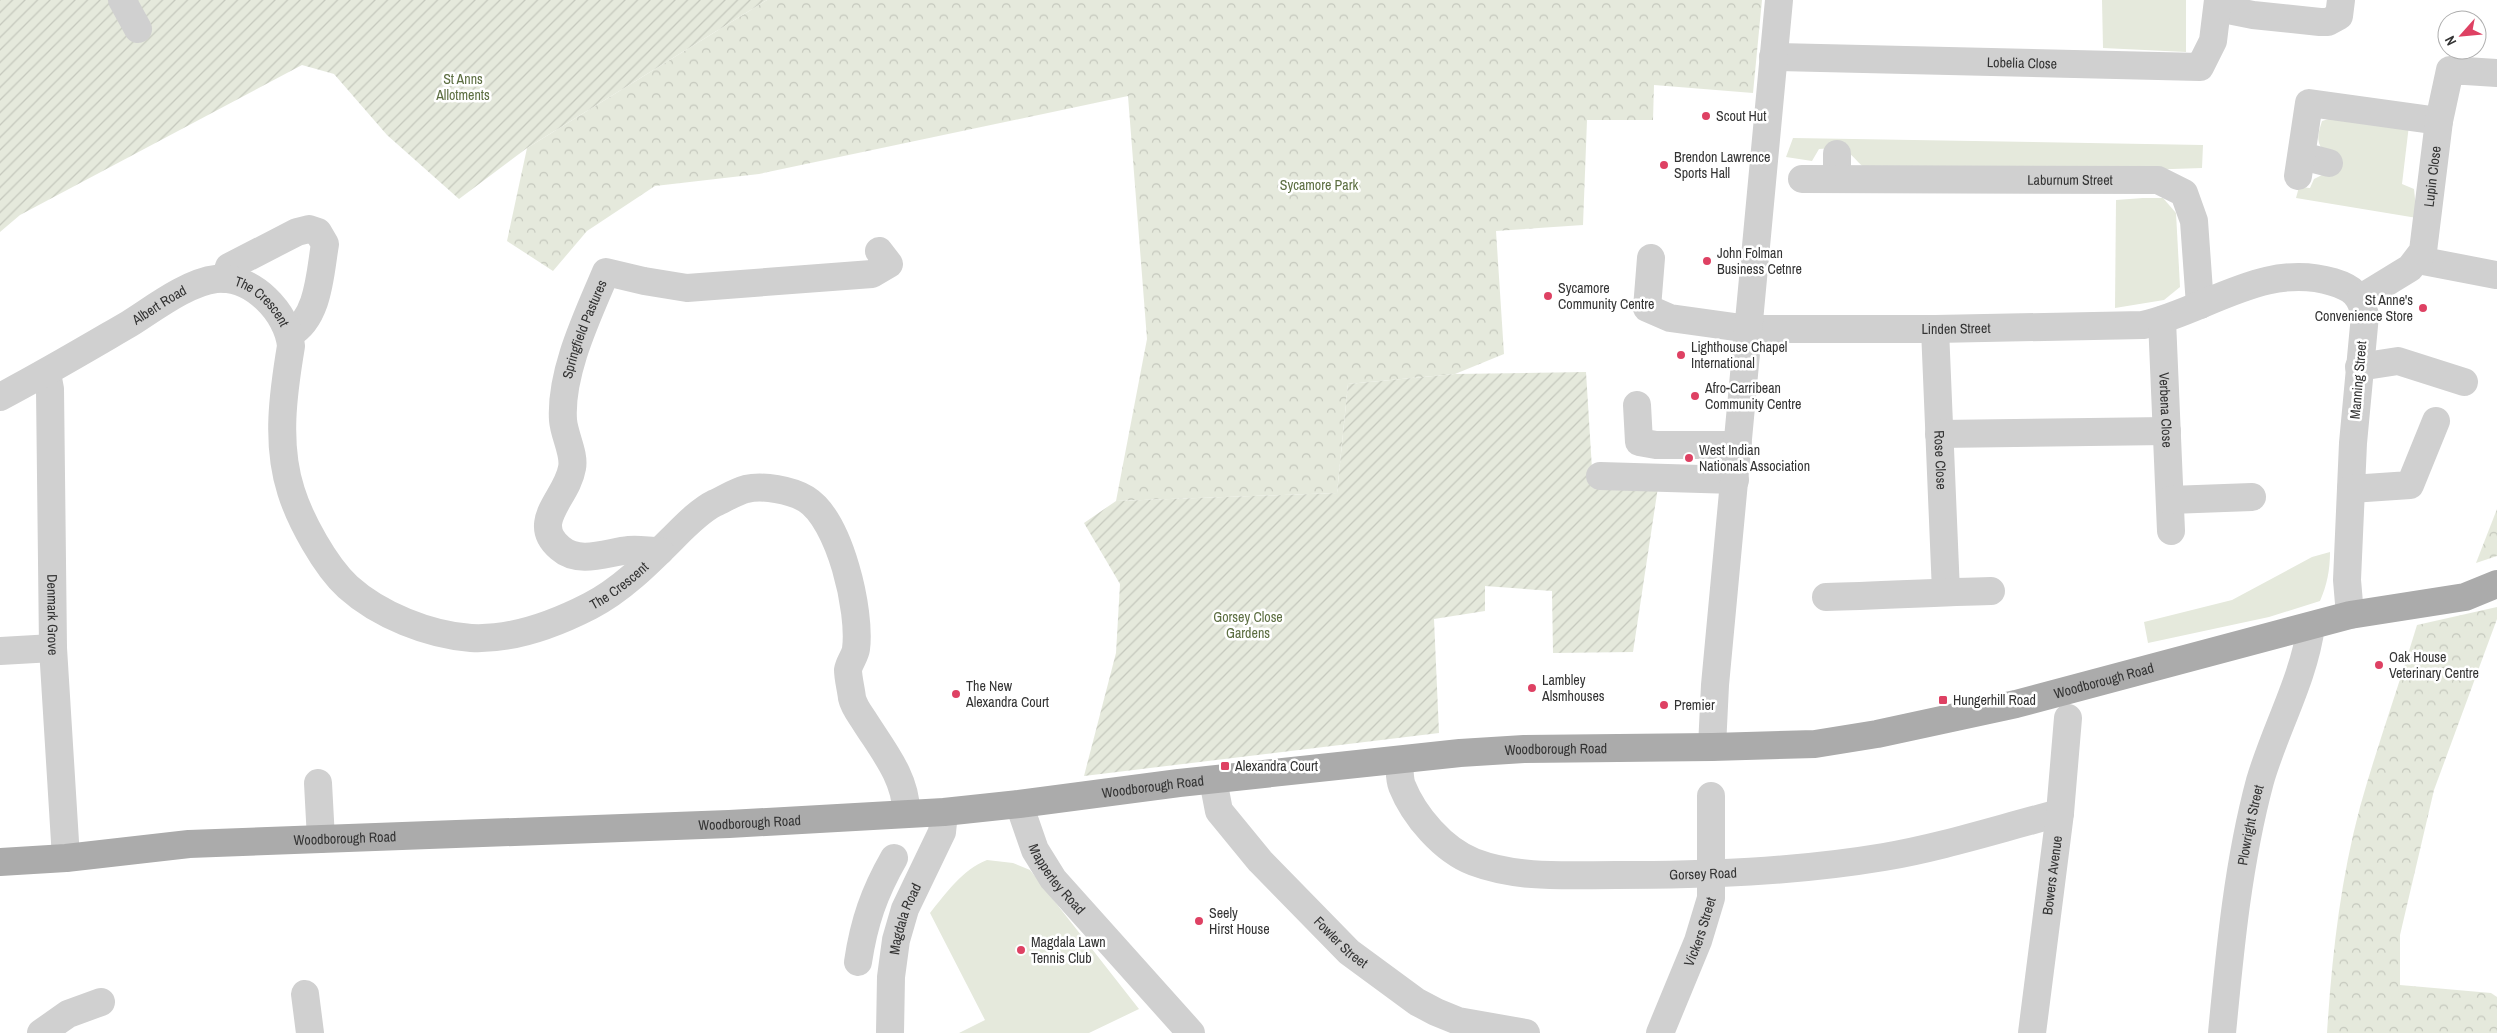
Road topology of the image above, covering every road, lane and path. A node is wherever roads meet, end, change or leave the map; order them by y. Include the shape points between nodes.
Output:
1 (122, 0) edge
2 (1779, 0) edge
3 (2341, 0) edge
4 (2218, 4) edge
5 (138, 29) dead end
6 (1773, 57) junction
7 (2497, 73) edge
8 (2440, 121) junction
9 (2330, 163) dead end
10 (1802, 179) dead end
11 (879, 251) dead end
12 (1651, 258) dead end
13 (2418, 260) junction
14 (2496, 276) edge
15 (225, 279) junction
16 (2361, 298) junction
17 (2200, 305) junction
18 (2162, 320) junction
19 (1749, 329) junction
20 (1935, 329) junction
21 (290, 334) junction
22 (2359, 367) junction
23 (47, 373) junction
24 (2464, 382) dead end
25 (0, 397) edge
26 (1637, 404) dead end
27 (2436, 421) dead end
28 (2167, 431) junction
29 (1939, 434) junction
30 (1738, 444) junction
31 (1600, 476) dead end
32 (1735, 480) junction
33 (2351, 489) junction
34 (2252, 497) dead end
35 (2170, 500) junction
36 (2171, 531) dead end
37 (660, 551) junction
38 (2497, 584) edge
39 (1990, 591) dead end
40 (1946, 592) junction
41 (1826, 597) dead end
42 (2350, 615) junction
43 (2311, 626) junction
44 (53, 648) junction
45 (0, 651) edge
46 (2068, 718) dead end
47 (1712, 748) junction
48 (1399, 760) junction
49 (1213, 780) junction
50 (318, 783) dead end
51 (1711, 796) dead end
52 (1019, 804) junction
53 (944, 812) junction
54 (2060, 812) junction
55 (906, 813) junction
56 (321, 839) junction
57 (66, 858) junction
58 (894, 858) dead end
59 (0, 862) edge
60 (1712, 874) junction
61 (863, 929) junction
62 (896, 940) junction
63 (858, 962) dead end
64 (305, 994) dead end
65 (101, 1002) dead end
66 (41, 1033) edge
67 (310, 1033) edge
68 (890, 1033) edge
69 (1191, 1033) edge
70 (1526, 1033) edge
71 (1660, 1033) edge
72 (2032, 1033) edge
73 (2222, 1033) edge

1 - 5 street
2 - 6 street
3 - 4 street via 2339,16 2328,22 2253,15
4 - 6 street, Lobelia Close via 2213,41 2200,67
6 - 19 street
7 - 8 street, Lupin Close via 2450,70
8 - 9 street via 2309,103 2300,166
8 - 13 street, Lupin Close via 2423,251
10 - 17 street, Laburnum Street via 1837,166 2158,180 2184,193 2194,221
11 - 37 street, Springfield Pastures via 889,264 872,274 687,288 606,272 584,325 567,379 563,420 573,467 546,522 548,536 561,550 576,556 592,557 631,550
12 - 19 street, Linden Street via 1646,308 1670,318
13 - 14 street
13 - 16 street
15 - 21 street, The Crescent via 236,281 264,298
15 - 21 street, The Crescent via 229,267 288,236 303,230 318,232 325,244 315,300 299,326
15 - 23 street, Albert Road via 214,279 185,290
16 - 17 street via 2346,286 2318,277 2284,276 2257,282
16 - 22 street, Manning Street via 2365,315
17 - 18 street
18 - 20 street, Linden Street via 2143,325
18 - 28 street, Verbena Close
19 - 20 street, Linden Street
19 - 30 street
20 - 29 street, Rose Close
21 - 37 street, The Crescent via 282,422 283,450 291,492 333,570 359,597 398,618 435,632 472,638 510,635 590,606 629,581
22 - 24 street via 2398,361
22 - 33 street, Manning Street
23 - 25 street, Albert Road
23 - 44 street, Denmark Grove via 50,389
26 - 30 street via 1639,442 1656,445
27 - 33 street via 2412,494
28 - 29 street
28 - 35 street, Verbena Close
29 - 40 street, Rose Close
30 - 32 street
31 - 32 street
32 - 47 street
33 - 42 street, Manning Street via 2347,580
34 - 35 street
35 - 36 street, Verbena Close
37 - 55 street, The Crescent via 710,506 746,489 785,491 807,499 825,518 841,550 854,608 856,649 848,670 853,702 893,767 906,799
38 - 42 main road, Woodborough Road via 2465,596
39 - 40 street
40 - 41 street
42 - 43 main road, Woodborough Road
43 - 47 main road, Woodborough Road via 2016,704 1877,734 1815,744
43 - 73 street, Plowright Street via 2302,666 2274,736 2256,796 2230,952
44 - 45 street
44 - 57 street, Denmark Grove
46 - 54 street, Bowers Avenue
47 - 48 main road, Woodborough Road via 1599,746
48 - 49 main road, Woodborough Road
48 - 60 street, Gorsey Road via 1401,784 1413,808 1452,849 1471,861 1508,872 1535,875
49 - 52 main road, Woodborough Road
49 - 70 street, Fowler Street via 1219,811 1260,861 1349,952 1417,1002 1436,1012 1458,1021
50 - 56 street
51 - 60 street, Vickers Street
52 - 53 main road, Woodborough Road
52 - 69 street, Mapperley Road via 1035,850 1053,879
53 - 55 main road, Woodborough Road
53 - 62 street, Magdala Road via 942,832 905,909
54 - 60 street, Gorsey Road via 1884,857
54 - 72 street, Bowers Avenue
55 - 56 main road, Woodborough Road via 729,824
56 - 57 main road, Woodborough Road via 189,844
57 - 59 main road, Woodborough Road
58 - 61 street via 875,892
60 - 71 street, Vickers Street via 1711,898 1698,941
61 - 62 street
61 - 63 street
62 - 68 street, Magdala Road via 891,977
64 - 67 street
65 - 66 street via 68,1014

